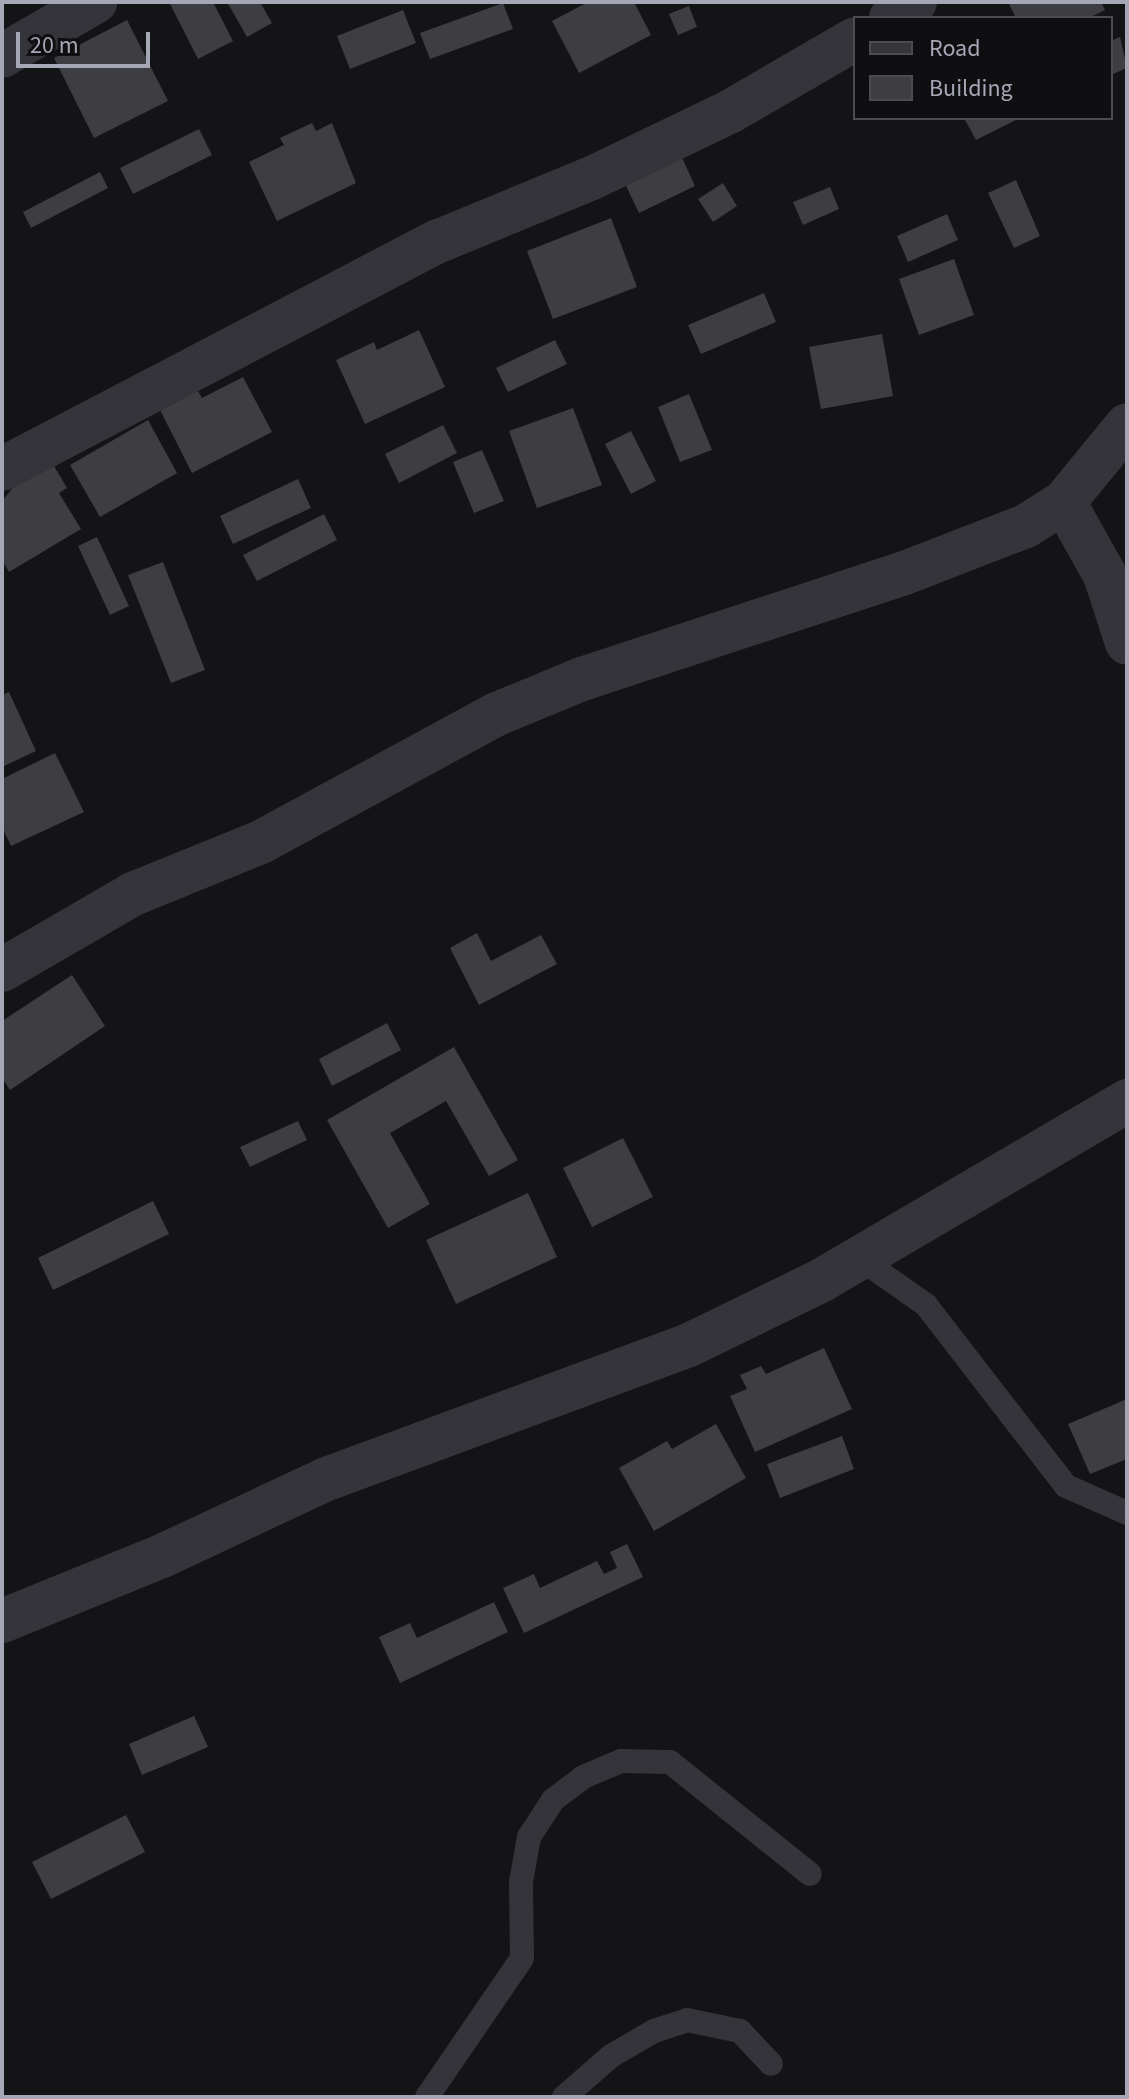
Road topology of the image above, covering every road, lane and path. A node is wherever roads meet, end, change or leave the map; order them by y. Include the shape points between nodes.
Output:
1 (95, 2) edge
2 (915, 2) edge
3 (894, 16) edge
4 (853, 40) edge
5 (2, 56) edge
6 (1127, 425) edge
7 (2, 469) edge
8 (1064, 502) junction
9 (1127, 643) edge
10 (2, 970) edge
11 (1127, 1101) edge
12 (859, 1258) junction
13 (1127, 1513) edge
14 (2, 1621) edge
15 (810, 1874) dead end
16 (771, 2064) dead end
17 (427, 2097) edge
18 (564, 2097) edge

1 - 5 street
2 - 3 street
4 - 7 street via 731,111 592,178 439,241
6 - 8 street
8 - 9 street via 1105,575
8 - 10 street via 1026,526 902,574 582,679 497,714 261,842 133,894
11 - 12 street
12 - 13 lane via 926,1305 1066,1486
12 - 14 street via 689,1345 324,1480 162,1556
15 - 17 lane via 670,1762 621,1761 583,1777 553,1800 529,1837 521,1882 522,1958
16 - 18 lane via 740,2031 687,2020 654,2031 611,2056

